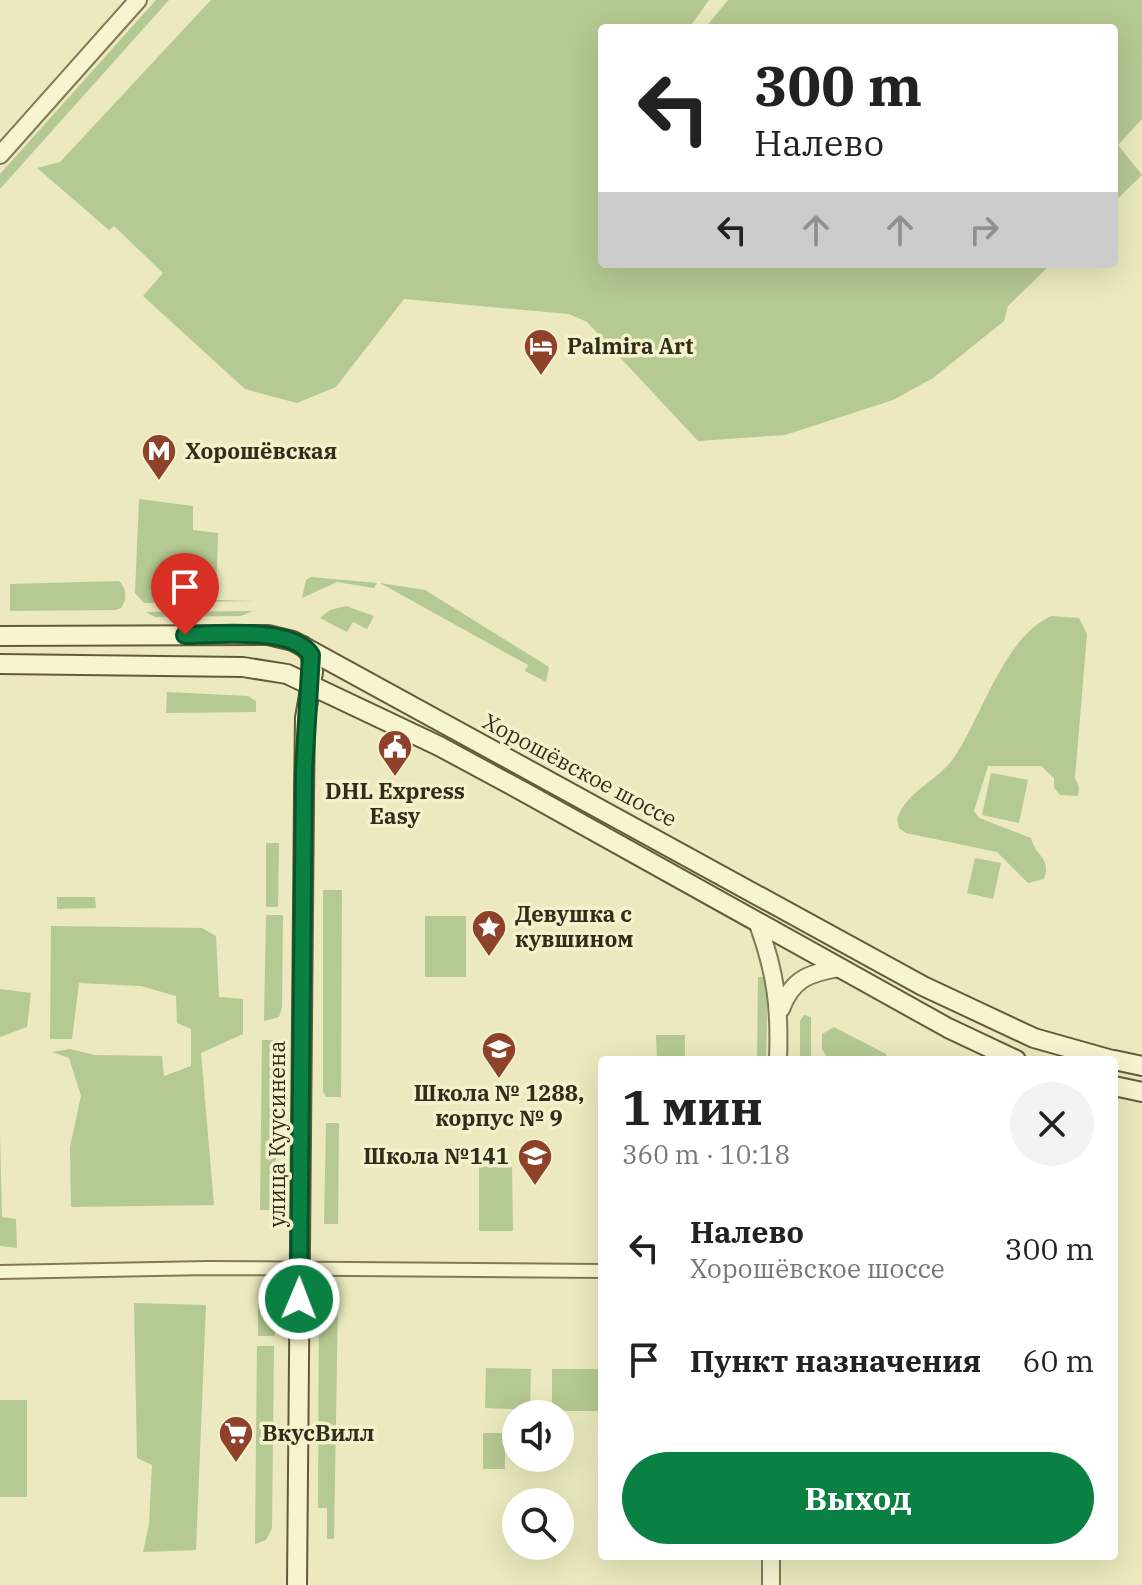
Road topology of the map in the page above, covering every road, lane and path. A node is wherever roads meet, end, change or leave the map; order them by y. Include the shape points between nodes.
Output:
1 (138, 0) edge
2 (0, 155) edge
3 (0, 636) edge
4 (297, 643) junction
5 (0, 664) edge
6 (361, 677) junction
7 (312, 684) junction
8 (758, 924) junction
9 (839, 968) junction
10 (780, 1011) junction
11 (778, 1056) edge
12 (1007, 1056) edge
13 (1099, 1056) edge
14 (1118, 1061) edge
15 (1142, 1066) edge
16 (1118, 1087) edge
17 (1142, 1092) edge
18 (299, 1269) junction
19 (598, 1271) edge
20 (0, 1272) edge
21 (771, 1560) edge
22 (297, 1585) edge
23 (771, 1585) edge

1 - 2 street
3 - 4 main road, Хорошёвское шоссе via 268,635
4 - 6 main road, Хорошёвское шоссе
4 - 7 main road via 311,655
5 - 7 main road, Хорошёвское шоссе via 243,667
6 - 7 main road via 332,668
6 - 13 main road, Хорошёвское шоссе via 923,986 1034,1038
7 - 8 main road, Хорошёвское шоссе via 526,793
7 - 18 main road, улица Куусинена via 305,733
8 - 9 main road, Хорошёвское шоссе
8 - 10 street via 775,971
9 - 10 street via 795,982
9 - 12 main road, Хорошёвское шоссе
10 - 11 street
14 - 15 main road, Хорошёвское шоссе
16 - 17 main road
18 - 19 street
18 - 20 street
18 - 22 main road, улица Куусинена
21 - 23 street

